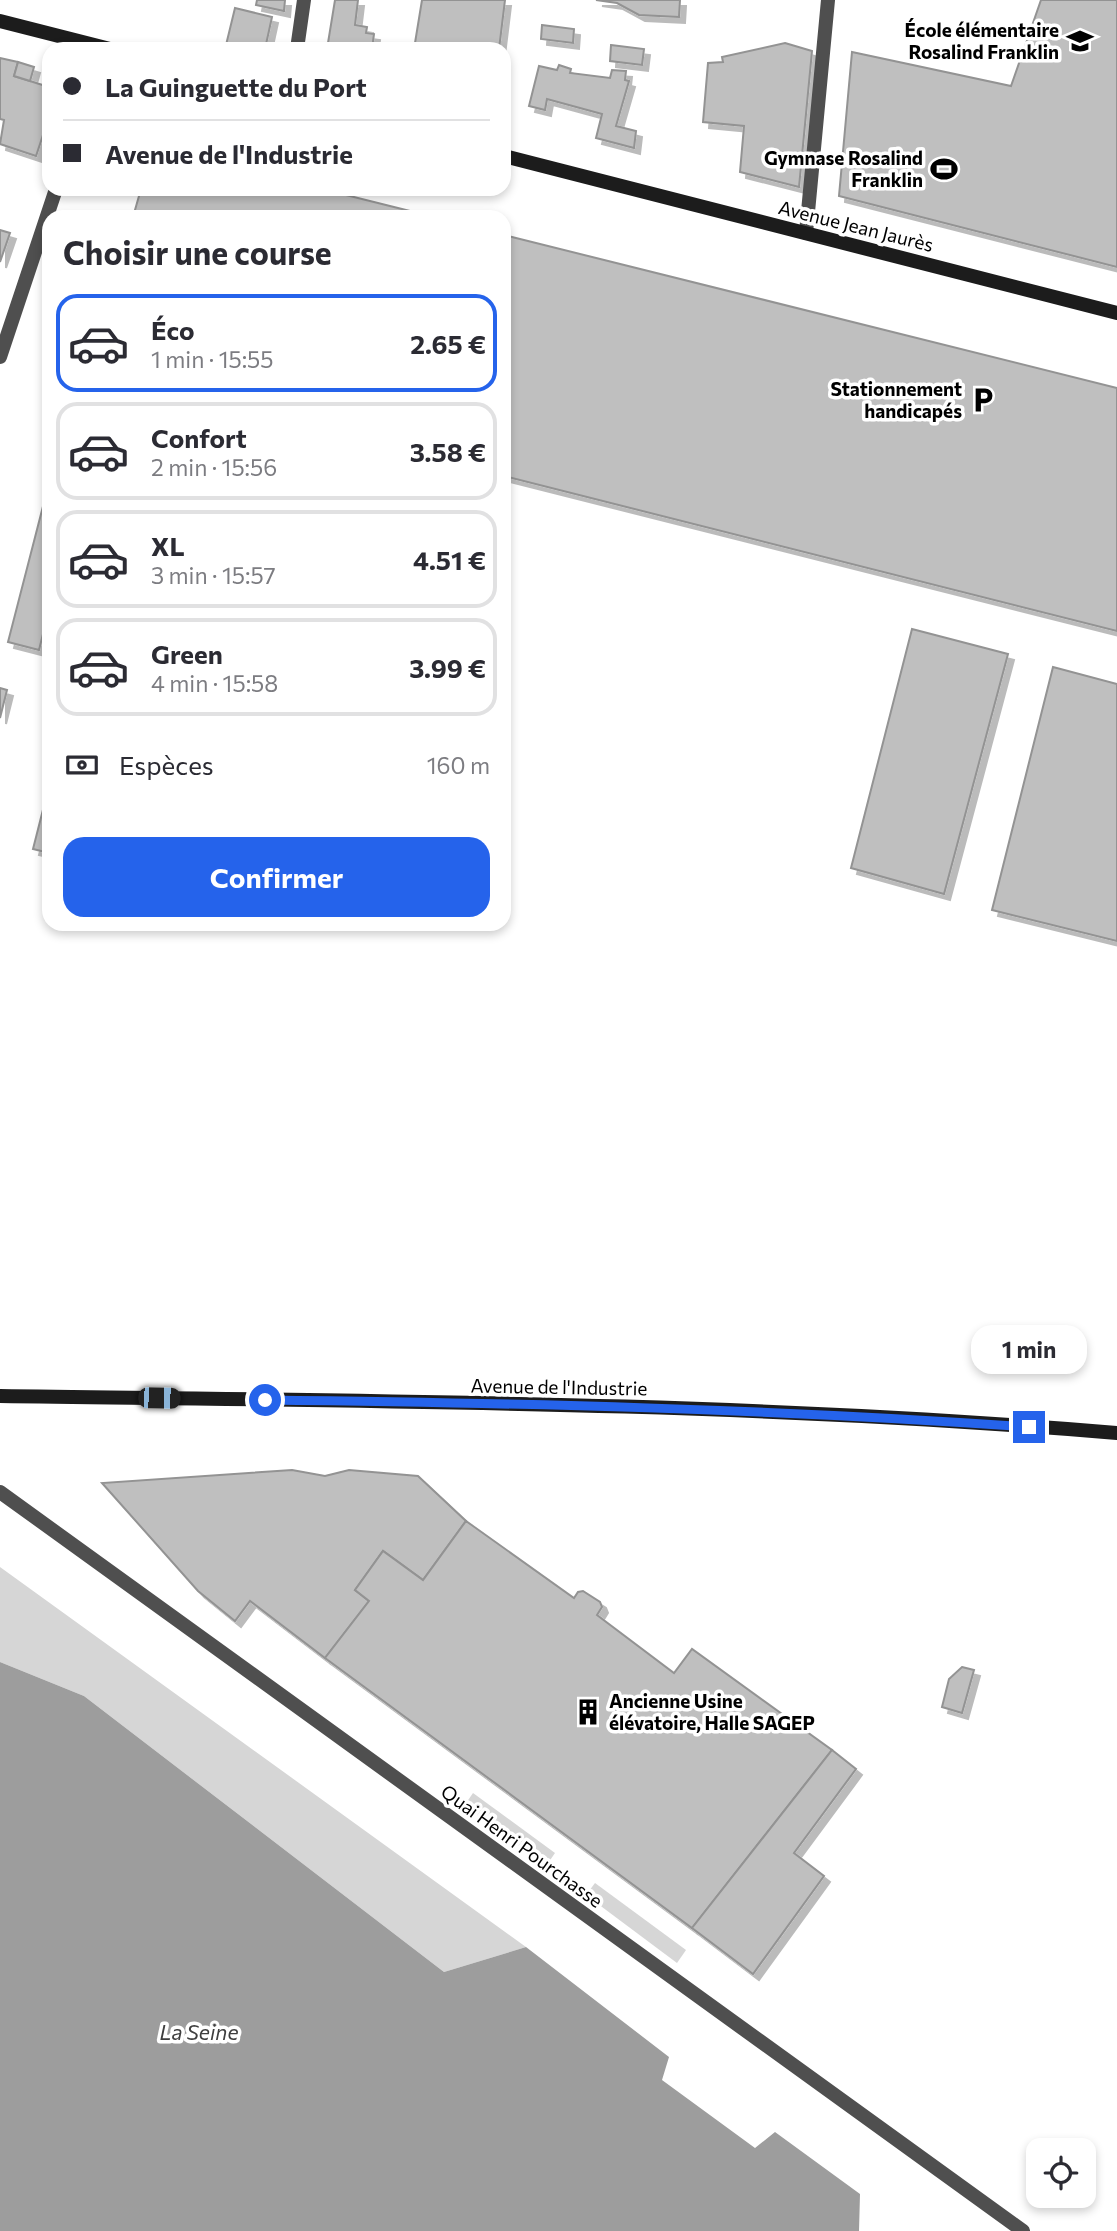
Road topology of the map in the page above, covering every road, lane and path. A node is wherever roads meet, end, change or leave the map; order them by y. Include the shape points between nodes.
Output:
1 (304, 0) edge
2 (828, 0) edge
3 (0, 21) edge
4 (82, 42) edge
5 (298, 42) edge
6 (511, 158) edge
7 (42, 231) edge
8 (806, 233) junction
9 (1117, 313) edge
10 (0, 357) edge
11 (0, 1396) edge
12 (1117, 1433) edge
13 (0, 1492) edge
14 (1023, 2231) edge

1 - 5 street
2 - 8 street
3 - 4 main road
6 - 8 main road, Avenue Jean Jaurès
7 - 10 street
8 - 9 main road, Avenue Jean Jaurès
11 - 12 main road, Avenue de l'Industrie via 693,1410
13 - 14 street, Quai Henri Pourchasse

